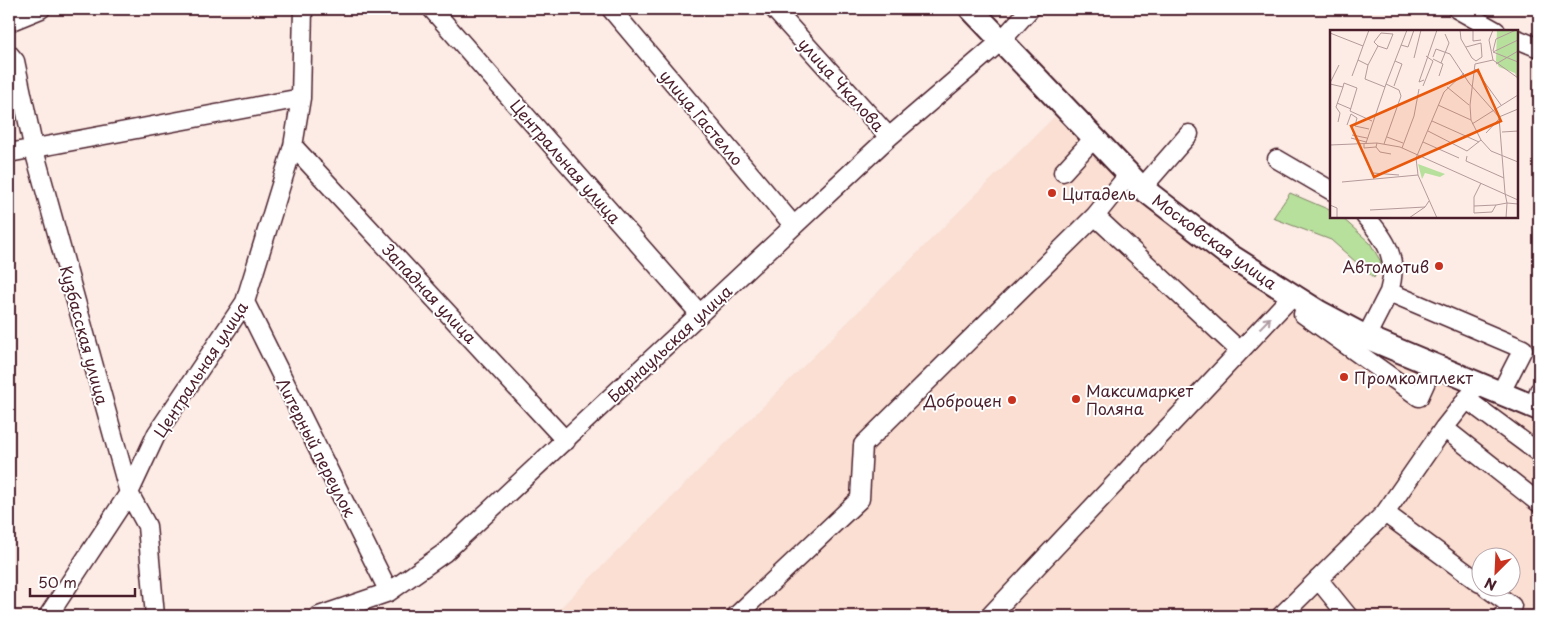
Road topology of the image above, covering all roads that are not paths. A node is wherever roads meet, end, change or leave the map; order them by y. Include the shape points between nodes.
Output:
1 (41, 9) edge
2 (303, 9) edge
3 (432, 9) edge
4 (611, 9) edge
5 (774, 9) edge
6 (971, 9) edge
7 (1030, 9) edge
8 (1458, 9) edge
9 (9, 22) edge
10 (1494, 30) edge
11 (1518, 39) edge
12 (1001, 41) junction
13 (1539, 48) edge
14 (9, 54) edge
15 (301, 98) junction
16 (1189, 134) dead end
17 (889, 137) junction
18 (1094, 138) junction
19 (293, 146) junction
20 (34, 150) junction
21 (9, 153) edge
22 (1277, 159) dead end
23 (1063, 172) dead end
24 (1136, 181) junction
25 (1330, 190) edge
26 (1095, 216) junction
27 (1367, 218) edge
28 (794, 226) junction
29 (1389, 292) junction
30 (244, 302) junction
31 (1297, 305) junction
32 (700, 314) junction
33 (1366, 337) junction
34 (1239, 350) junction
35 (1434, 366) junction
36 (1472, 392) junction
37 (1500, 394) junction
38 (1538, 403) edge
39 (1444, 428) junction
40 (566, 441) junction
41 (1539, 453) edge
42 (129, 493) junction
43 (1539, 504) edge
44 (1384, 513) junction
45 (1470, 576) edge
46 (1318, 579) junction
47 (389, 592) junction
48 (1501, 598) edge
49 (48, 616) edge
50 (155, 616) edge
51 (319, 616) edge
52 (736, 616) edge
53 (990, 616) edge
54 (1281, 616) edge
55 (1348, 616) edge
56 (1502, 616) edge

1 - 9 street
2 - 15 street, Центральная улица
3 - 32 street, Центральная улица
4 - 28 street, улица Гастелло
5 - 17 street, улица Чкалова
6 - 12 main road, Московская улица
7 - 12 street, Барнаульская улица
8 - 10 street
11 - 13 street
12 - 17 street, Барнаульская улица
12 - 18 main road, Московская улица
14 - 20 street, Кузбасская улица via 15,61
15 - 19 street, Центральная улица
15 - 20 street
16 - 24 street
17 - 28 street, Барнаульская улица
18 - 23 street
18 - 24 main road, Московская улица
19 - 30 street, Центральная улица
19 - 40 street, Западная улица
20 - 21 street
20 - 42 street, Кузбасская улица
22 - 25 street
24 - 26 street
24 - 31 main road, Московская улица
26 - 34 street
26 - 52 street via 863,444 860,499
27 - 29 street via 1378,231 1393,260 1394,278
28 - 32 street, Барнаульская улица
29 - 33 street
29 - 37 street via 1522,349
30 - 42 street, Центральная улица via 157,433
30 - 47 street, Литерный переулок
31 - 33 main road, Московская улица
34 -> 31 street
31 - 35 street via 1419,397
32 - 40 street, Барнаульская улица
33 - 35 main road, Московская улица
34 - 53 street
35 - 36 main road, Московская улица
36 - 37 main road, Московская улица
36 - 39 street
36 - 41 street
37 - 38 main road, Московская улица
39 - 43 street
39 - 44 street
40 - 47 street, Барнаульская улица via 444,553
42 - 49 street, Центральная улица
42 - 50 street, Кузбасская улица via 147,526
44 - 45 street
44 - 46 street
46 - 54 street
46 - 55 street
47 - 51 street, Барнаульская улица
48 - 56 street via 1512,606

